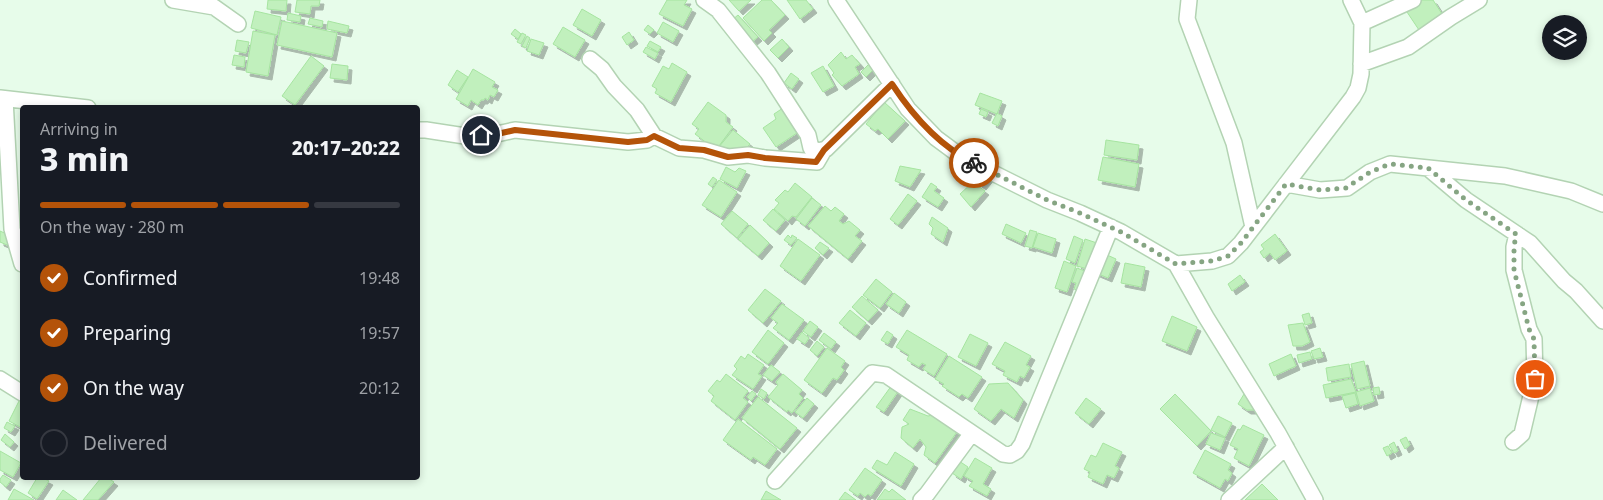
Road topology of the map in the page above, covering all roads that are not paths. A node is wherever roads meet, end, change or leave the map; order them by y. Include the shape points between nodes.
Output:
1 (173, 0) edge
2 (704, 0) edge
3 (836, 0) edge
4 (1189, 0) edge
5 (1351, 0) edge
6 (1413, 0) edge
7 (1479, 0) edge
8 (1362, 23) junction
9 (238, 24) dead end
10 (590, 59) dead end
11 (1361, 64) junction
12 (892, 84) junction
13 (3, 98) edge
14 (62, 105) edge
15 (420, 130) edge
16 (654, 136) junction
17 (824, 150) junction
18 (1428, 168) junction
19 (1286, 184) junction
20 (1603, 204) edge
21 (1111, 227) junction
22 (1253, 227) junction
23 (1516, 234) junction
24 (20, 257) edge
25 (1176, 264) junction
26 (1603, 321) edge
27 (0, 379) edge
28 (20, 392) edge
29 (972, 433) junction
30 (1513, 442) dead end
31 (1286, 447) junction
32 (775, 481) dead end
33 (921, 500) edge
34 (1230, 500) edge
35 (1316, 500) edge

1 - 9 street via 214,8
2 - 17 street via 718,10 768,74 808,135 811,148 818,152
3 - 12 street
4 - 22 street via 1187,19 1234,143
5 - 8 street
6 - 8 street
7 - 11 street via 1408,47
8 - 11 street
10 - 16 street via 637,110
11 - 19 street via 1358,88 1353,97
12 - 17 street
12 - 21 street via 908,109 925,127 963,158 1047,200
13 - 14 street
13 - 24 street via 12,229
15 - 16 street via 465,136 515,130 628,142
16 - 17 street via 679,148 704,150 728,157 748,155 816,162
18 - 19 street via 1390,164 1370,172 1346,188 1320,190
18 - 20 street via 1505,176 1571,191
18 - 23 street via 1466,200
19 - 22 street
21 - 25 street
21 - 29 street via 1022,444 1010,455 1003,454
22 - 25 street via 1228,256 1212,261
23 - 26 street via 1530,243
23 - 30 street via 1514,270 1534,339 1535,379 1522,434
25 - 31 street
27 - 28 street
29 - 32 street via 886,375 872,374
29 - 33 street
31 - 34 street
31 - 35 street

